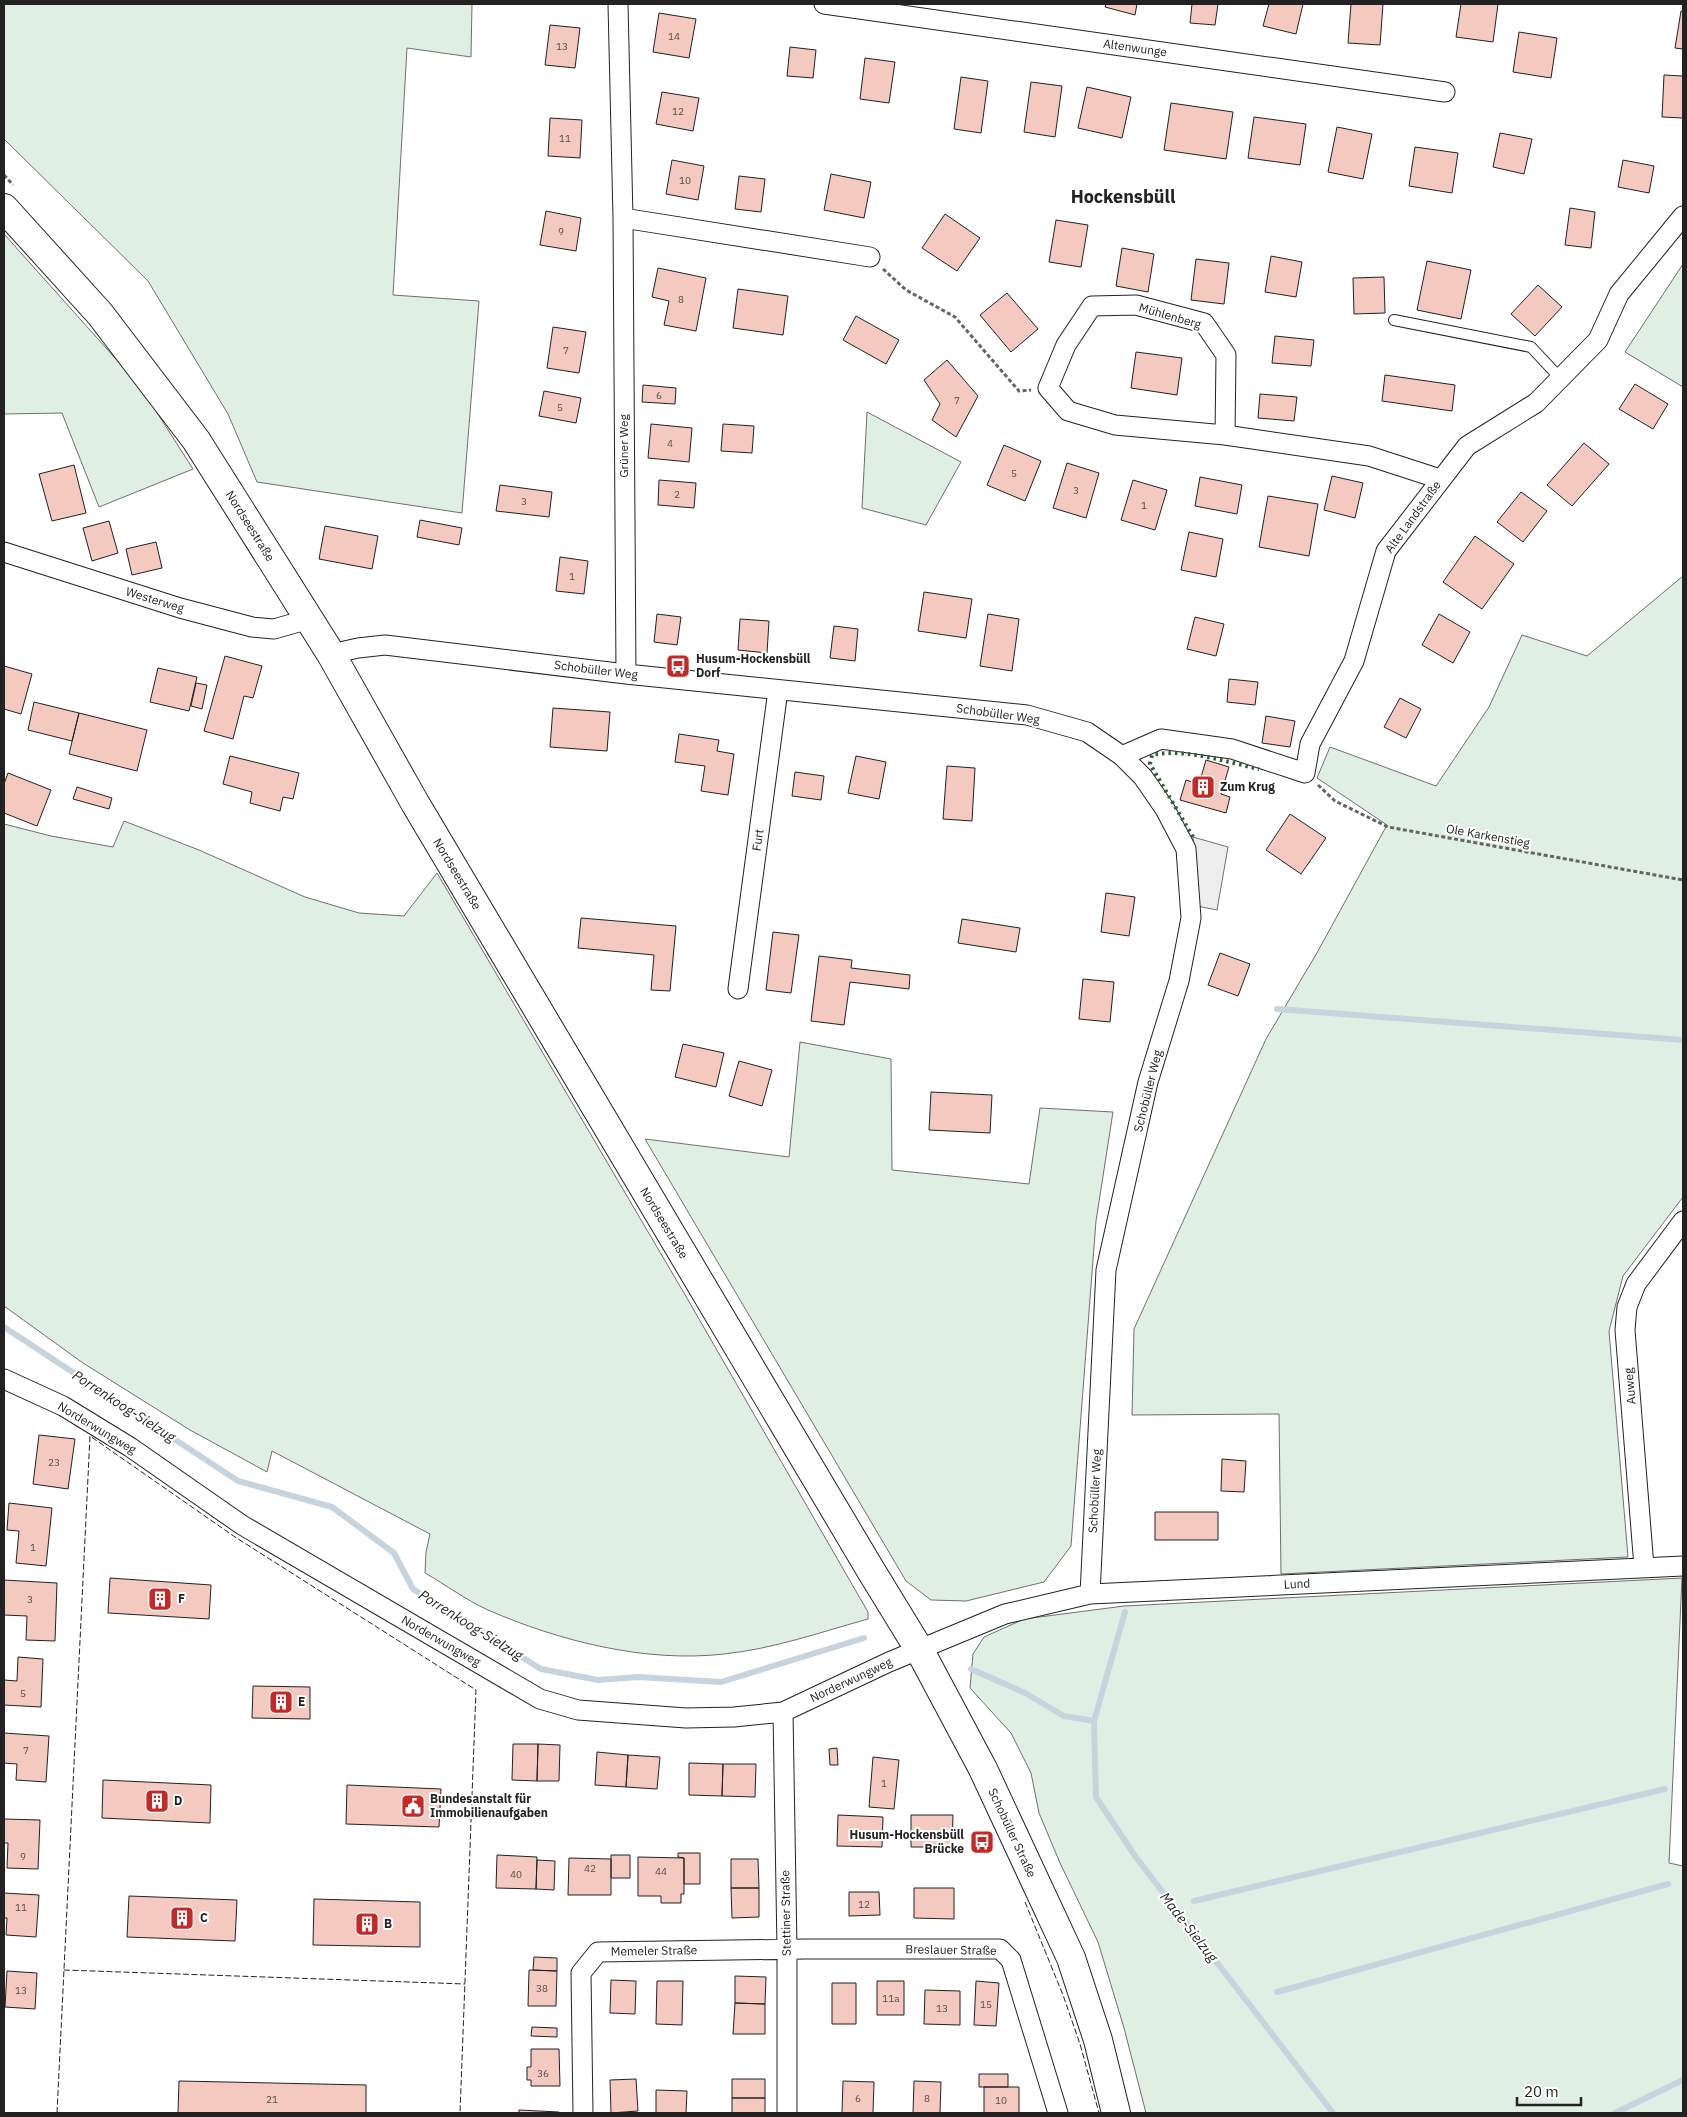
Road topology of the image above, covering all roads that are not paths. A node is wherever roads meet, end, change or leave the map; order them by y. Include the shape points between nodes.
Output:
1 (618, 4) edge
2 (824, 4) edge
3 (1445, 92) dead end
4 (4, 208) edge
5 (1683, 216) edge
6 (623, 218) junction
7 (870, 256) road end
8 (1394, 320) dead end
9 (1560, 378) junction
10 (1225, 435) junction
11 (1440, 479) junction
12 (4, 552) edge
13 (309, 619) junction
14 (331, 654) junction
15 (626, 674) junction
16 (778, 690) junction
17 (1122, 756) junction
18 (738, 989) dead end
19 (1683, 1222) edge
20 (4, 1379) edge
21 (1683, 1566) edge
22 (1644, 1567) junction
23 (870, 1569) joint
24 (1090, 1594) junction
25 (919, 1650) junction
26 (783, 1712) junction
27 (787, 1950) junction
28 (583, 2113) edge
29 (786, 2113) edge
30 (1058, 2113) edge
31 (1116, 2113) edge

1 - 6 street, Grüner Weg
2 - 3 street, Altenwunge
4 - 13 main road, Nordseestraße via 100,314 196,440
5 - 9 street, Alte Landstraße via 1619,294 1598,340
6 - 7 street
6 - 15 street, Grüner Weg
8 - 9 lane via 1531,347
9 - 11 street, Alte Landstraße via 1536,403 1468,446
10 - 10 street, Mühlenberg via 1226,355 1204,323 1136,306 1092,306 1066,345 1048,388 1068,411 1114,425
10 - 11 street via 1369,456
11 - 17 street, Alte Landstraße via 1386,551 1354,661 1310,744 1305,772 1232,749 1161,739
12 - 13 street, Westerweg via 180,608 252,627 274,630
13 - 14 main road, Nordseestraße
14 - 15 street, Schobüller Weg via 385,645
14 - 23 main road, Nordseestraße via 415,803
15 - 16 street, Schobüller Weg
16 - 17 street, Schobüller Weg via 1027,715 1087,732
16 - 18 street, Furt
17 - 24 street, Schobüller Weg via 1143,777 1186,849 1191,918 1179,981 1148,1082 1106,1270
19 - 22 street, Auweg via 1636,1284 1627,1307 1625,1330
20 - 26 street, Norderwungweg via 63,1406 130,1447 242,1525 540,1699 578,1710 686,1718
21 - 22 street, Lund
22 - 24 street, Lund
23 - 25 main road, Schobüller Straße
24 - 25 street, Lund via 1005,1614
25 - 26 street, Norderwungweg
25 - 31 main road, Schobüller Straße via 983,1770 1071,1958 1098,2040
26 - 27 street, Stettiner Straße
27 - 28 street, Memeler Straße via 598,1952 581,1973
27 - 29 street, Stettiner Straße
27 - 30 street, Breslauer Straße via 1000,1949 1011,1960

